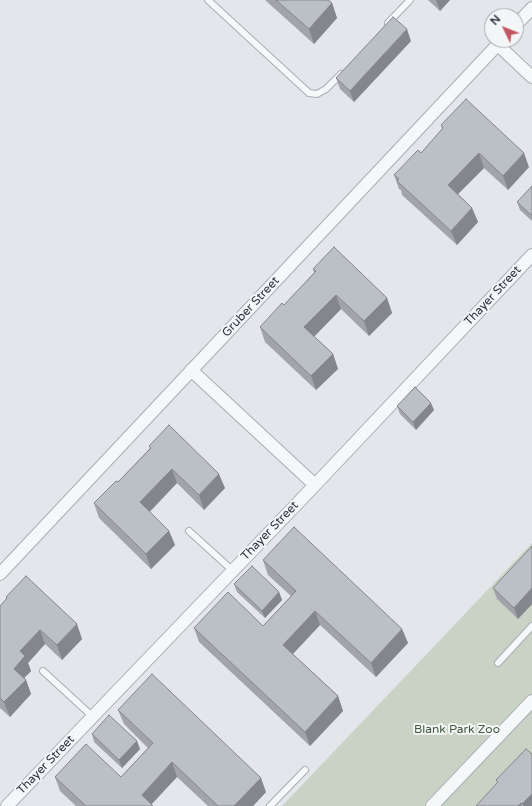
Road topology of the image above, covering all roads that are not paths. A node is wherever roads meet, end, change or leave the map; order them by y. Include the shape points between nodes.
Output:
1 (208, 0) edge
2 (410, 0) edge
3 (532, 8) edge
4 (524, 16) edge
5 (383, 29) edge
6 (494, 48) edge
7 (505, 48) edge
8 (345, 69) edge
9 (532, 77) edge
10 (532, 255) edge
11 (191, 370) junction
12 (315, 485) junction
13 (189, 531) dead end
14 (232, 570) junction
15 (0, 574) edge
16 (532, 626) edge
17 (498, 664) dead end
18 (43, 671) dead end
19 (532, 701) edge
20 (92, 716) junction
21 (305, 770) dead end
22 (7, 806) edge
23 (270, 806) edge
24 (432, 806) edge

1 - 8 lane via 309,92 317,94 326,89
2 - 5 lane
3 - 4 street
6 - 11 street, Gruber Street
7 - 9 street
10 - 12 street, Thayer Street
11 - 12 street
11 - 15 street, Gruber Street
12 - 14 street, Thayer Street
13 - 14 lane
14 - 20 street, Thayer Street
16 - 17 lane
18 - 20 lane
19 - 24 street
20 - 22 street, Thayer Street
21 - 23 lane

